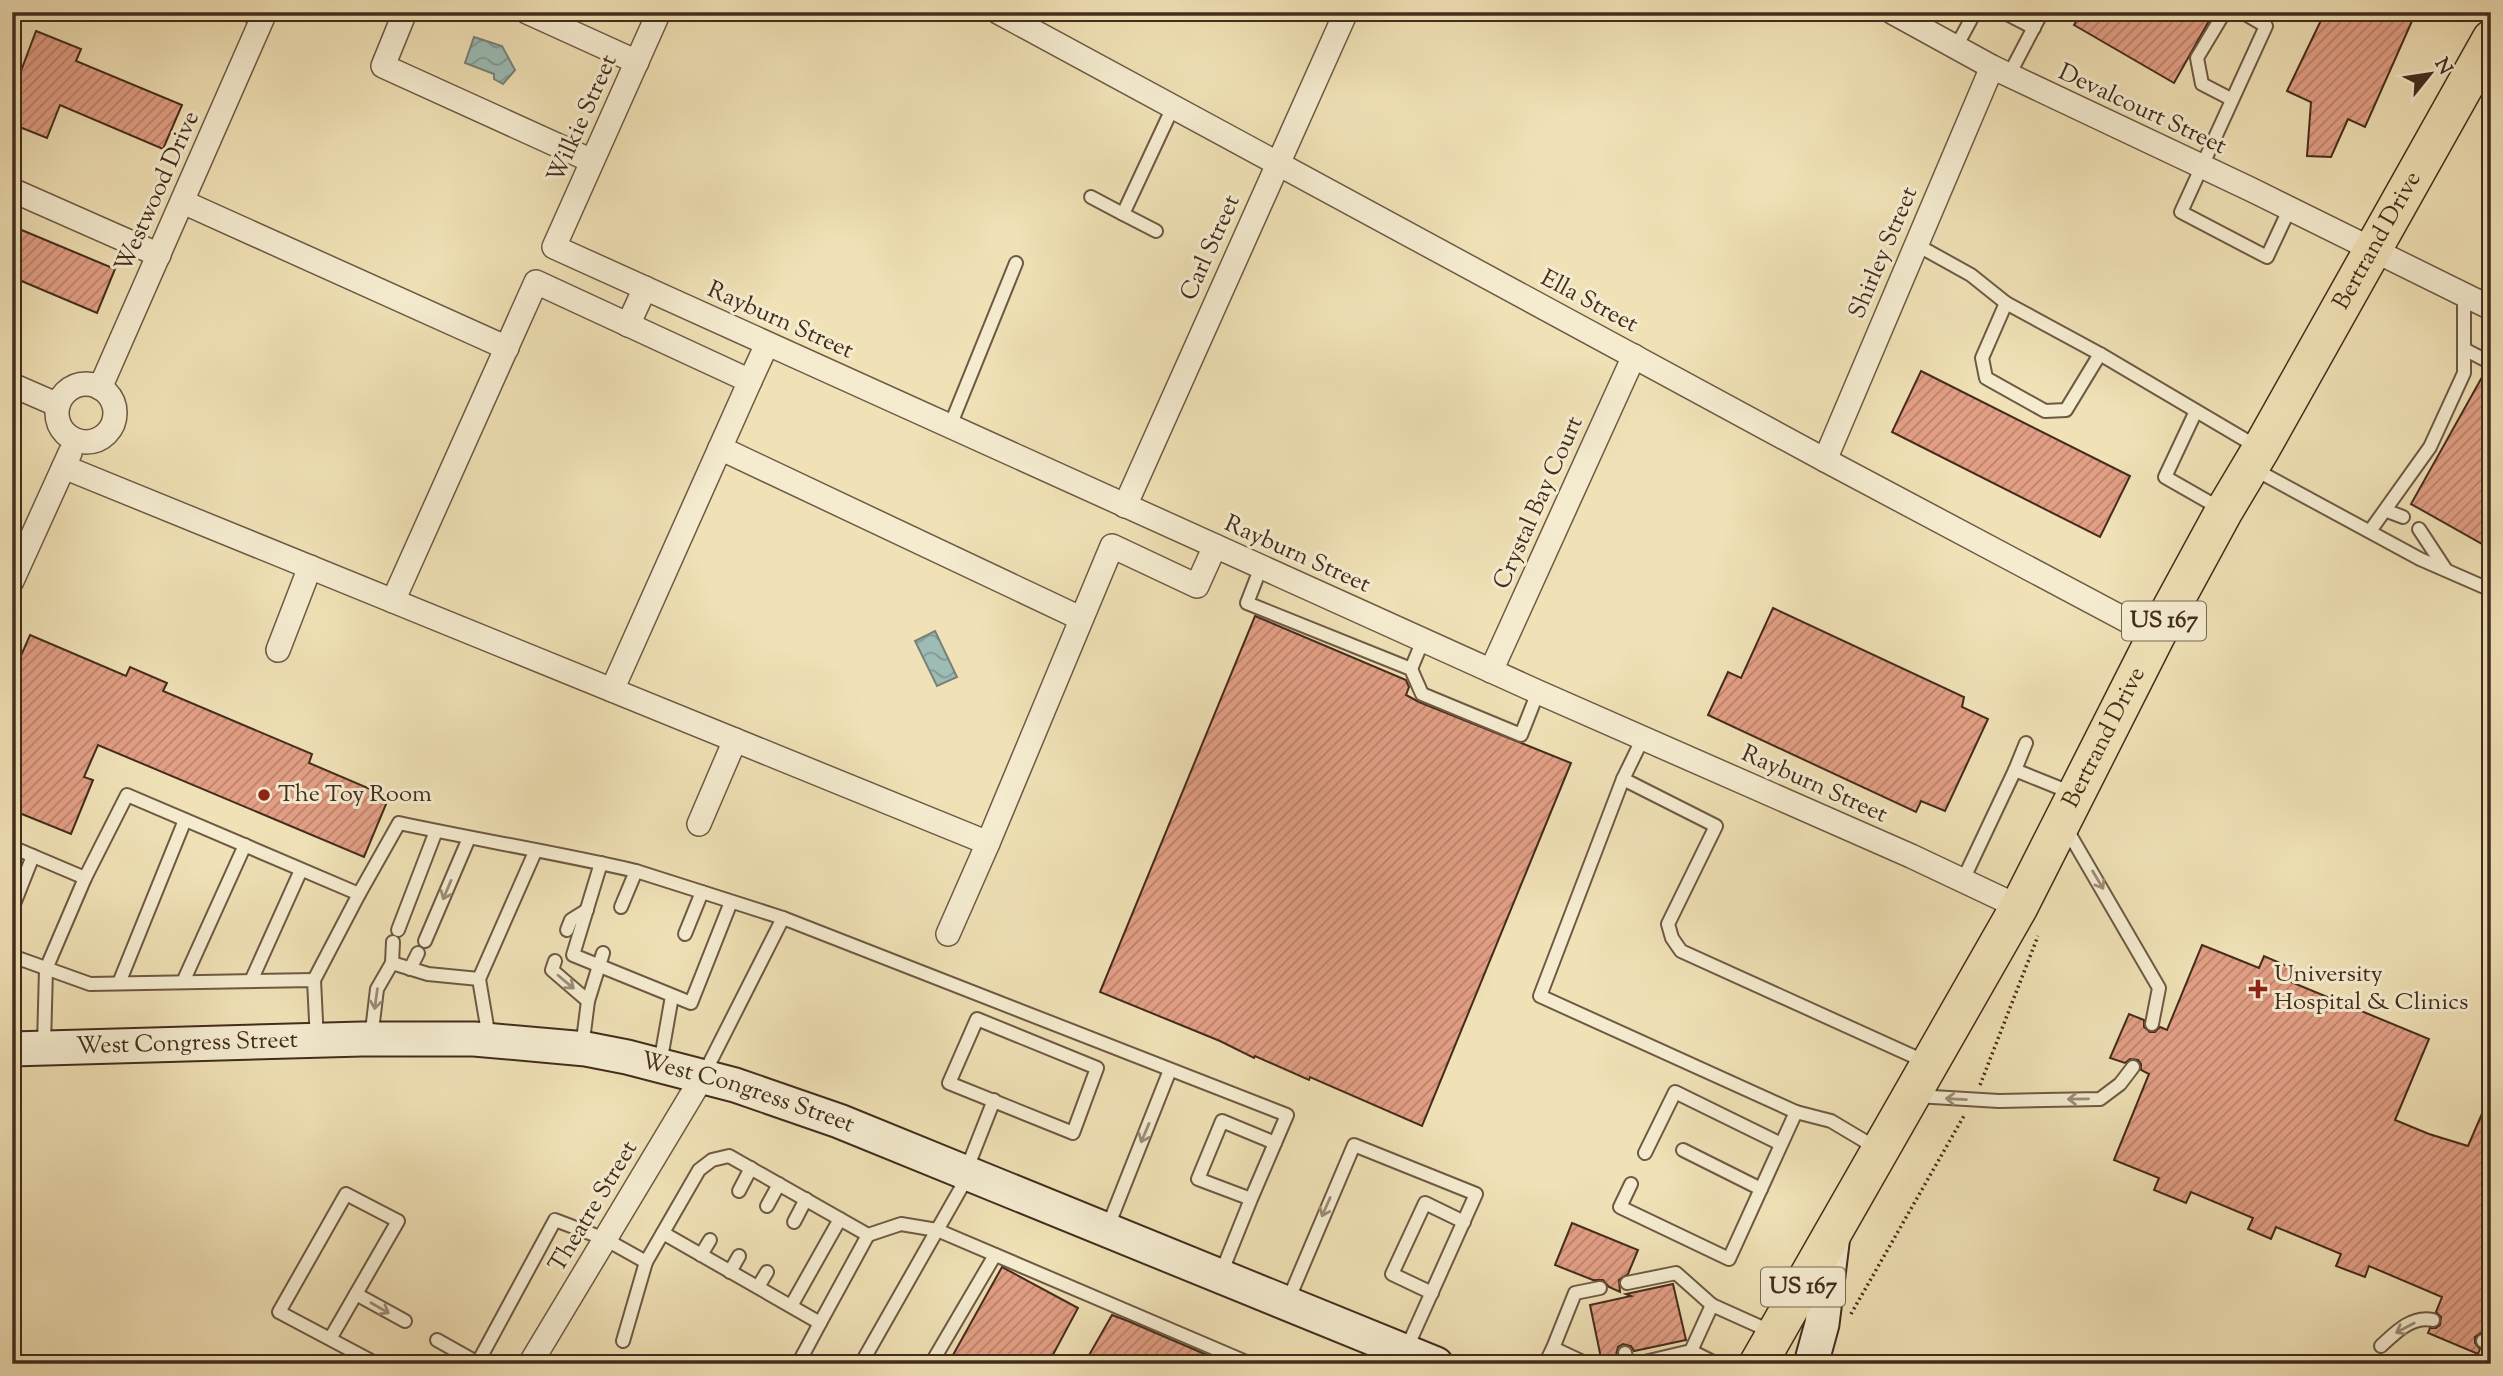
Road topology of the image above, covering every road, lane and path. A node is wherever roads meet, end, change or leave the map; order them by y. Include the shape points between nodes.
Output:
1 (405, 12) edge
2 (527, 12) edge
3 (659, 12) edge
4 (998, 12) edge
5 (1346, 12) edge
6 (1892, 12) edge
7 (1975, 12) edge
8 (2003, 12) edge
9 (2042, 12) edge
10 (2231, 12) edge
11 (2242, 12) edge
12 (258, 15) edge
13 (2034, 28) junction
14 (2491, 39) edge
15 (1956, 47) junction
16 (637, 62) junction
17 (2000, 71) junction
18 (2231, 99) junction
19 (1173, 107) junction
20 (592, 161) junction
21 (1278, 164) junction
22 (2201, 168) junction
23 (12, 190) edge
24 (1091, 197) dead end
25 (183, 202) junction
26 (2289, 210) junction
27 (1123, 214) junction
28 (1156, 231) dead end
29 (1917, 245) junction
30 (554, 247) joint
31 (2372, 251) junction
32 (159, 255) junction
33 (1016, 263) dead end
34 (645, 288) junction
35 (2464, 296) junction
36 (2006, 303) junction
37 (2491, 308) edge
38 (628, 325) junction
39 (767, 344) junction
40 (507, 348) junction
41 (2465, 349) junction
42 (2100, 354) junction
43 (1634, 356) junction
44 (2491, 363) edge
45 (750, 381) junction
46 (12, 385) edge
47 (100, 388) junction
48 (58, 405) junction
49 (2196, 411) junction
50 (950, 426) junction
51 (76, 441) junction
52 (720, 448) junction
53 (2256, 458) junction
54 (1825, 460) junction
55 (64, 467) junction
56 (1125, 506) junction
57 (2224, 511) junction
58 (2387, 511) junction
59 (2403, 517) dead end
60 (2420, 529) dead end
61 (2370, 531) junction
62 (1215, 546) junction
63 (310, 567) junction
64 (1261, 567) junction
65 (2446, 571) junction
66 (12, 581) edge
67 (2491, 590) edge
68 (393, 601) junction
69 (1080, 618) junction
70 (2156, 636) junction
71 (1423, 640) junction
72 (278, 650) dead end
73 (1411, 669) junction
74 (1491, 671) junction
75 (612, 690) junction
76 (1538, 692) junction
77 (1643, 738) junction
78 (735, 740) junction
79 (2026, 743) dead end
80 (2015, 770) junction
81 (1623, 779) junction
82 (2069, 808) junction
83 (185, 820) junction
84 (699, 824) dead end
85 (436, 831) junction
86 (469, 838) junction
87 (988, 843) junction
88 (245, 845) junction
89 (12, 847) edge
90 (534, 852) junction
91 (33, 856) junction
92 (601, 863) junction
93 (301, 870) junction
94 (636, 871) junction
95 (85, 878) junction
96 (1963, 880) junction
97 (702, 892) junction
98 (359, 894) junction
99 (731, 902) junction
100 (621, 907) dead end
101 (2019, 907) junction
102 (12, 909) edge
103 (587, 910) junction
104 (783, 918) junction
105 (567, 930) dead end
106 (685, 934) dead end
107 (948, 934) dead end
108 (425, 941) dead end
109 (418, 953) dead end
110 (12, 956) edge
111 (601, 959) junction
112 (555, 961) dead end
113 (392, 963) junction
114 (46, 969) junction
115 (410, 969) junction
116 (479, 979) junction
117 (667, 979) dead end
118 (314, 980) junction
119 (251, 981) junction
120 (183, 982) junction
121 (119, 984) junction
122 (667, 994) junction
123 (588, 1001) junction
124 (2152, 1024) dead end
125 (371, 1039) junction
126 (489, 1040) junction
127 (317, 1041) junction
128 (28, 1049) edge
129 (582, 1050) junction
130 (1930, 1064) junction
131 (659, 1065) junction
132 (2133, 1067) dead end
133 (1170, 1070) junction
134 (703, 1076) junction
135 (1912, 1096) junction
136 (994, 1100) junction
137 (1796, 1112) junction
138 (1275, 1143) junction
139 (1781, 1144) junction
140 (1683, 1150) dead end
141 (1881, 1151) junction
142 (1645, 1153) dead end
143 (751, 1168) junction
144 (967, 1173) junction
145 (779, 1184) junction
146 (1631, 1184) dead end
147 (1761, 1189) junction
148 (739, 1191) dead end
149 (806, 1199) junction
150 (1251, 1199) junction
151 (767, 1206) dead end
152 (840, 1219) junction
153 (794, 1222) dead end
154 (1464, 1222) junction
155 (937, 1230) junction
156 (1107, 1230) junction
157 (663, 1233) junction
158 (1833, 1234) junction
159 (868, 1235) junction
160 (606, 1239) junction
161 (710, 1240) dead end
162 (701, 1255) junction
163 (995, 1255) junction
164 (739, 1256) dead end
165 (646, 1262) junction
166 (730, 1272) junction
167 (767, 1272) dead end
168 (1220, 1277) junction
169 (1627, 1283) dead end
170 (758, 1287) junction
171 (1600, 1288) dead end
172 (1432, 1293) junction
173 (356, 1294) junction
174 (1287, 1304) junction
175 (1712, 1305) junction
176 (790, 1306) junction
177 (2433, 1320) dead end
178 (405, 1321) dead end
179 (820, 1323) junction
180 (330, 1339) junction
181 (437, 1340) dead end
182 (623, 1341) dead end
183 (2381, 1346) dead end
184 (1553, 1348) junction
185 (1767, 1349) edge
186 (1692, 1351) junction
187 (1405, 1352) junction
188 (1642, 1363) edge
189 (377, 1364) edge
190 (477, 1364) edge
191 (530, 1364) edge
192 (798, 1364) edge
193 (861, 1364) edge
194 (931, 1364) edge
195 (1251, 1364) edge
196 (1436, 1364) edge
197 (1545, 1364) edge
198 (1587, 1364) edge
199 (1717, 1364) edge
200 (1811, 1364) edge

1 - 20 street via 383,66
2 - 16 street
3 - 16 street, Wilkie Street
4 - 19 street, Ella Street
5 - 21 street, Carl Street
6 - 15 street, Devalcourt Street
7 - 15 lane
8 - 13 lane
9 - 13 lane
10 - 18 lane via 2224,13 2197,58 2202,84
11 - 18 lane via 2266,26
12 - 25 street, Westwood Drive
13 - 17 lane
14 - 31 main road, Bertrand Drive / US 167
15 - 17 street, Devalcourt Street
16 - 20 street, Wilkie Street
17 - 22 street, Devalcourt Street
17 - 29 street, Shirley Street
18 - 22 lane
19 - 21 street, Ella Street
19 - 27 lane
20 - 30 street, Wilkie Street
21 - 43 street, Ella Street
21 - 56 street, Carl Street
22 - 26 street, Devalcourt Street
22 - 26 lane via 2181,212 2267,257
23 - 32 street
24 - 27 lane
25 - 32 street, Westwood Drive
25 - 40 street
26 - 31 street, Devalcourt Street
27 - 28 lane
29 - 36 lane via 1971,275
29 - 54 street, Shirley Street
30 - 34 street, Rayburn Street
31 - 35 street, Devalcourt Street
31 - 53 main road, Bertrand Drive / US 167
32 - 47 street, Westwood Drive
33 - 50 lane
34 - 38 street
34 - 39 street, Rayburn Street
35 - 37 street, Devalcourt Street
35 - 41 lane
36 - 42 lane
36 - 42 lane via 1982,358 1986,378 2045,411 2066,410
38 - 40 street via 536,282
38 - 45 street
39 - 45 street
39 - 50 street, Rayburn Street
40 - 68 street
41 - 44 lane
41 - 58 lane via 2464,373 2430,447
42 - 49 lane
43 - 54 street, Ella Street
43 - 74 street, Crystal Bay Court
45 - 52 street
46 - 48 street
47 - 48 street via 73,387
47 - 51 street via 114,410 111,428 96,440
48 - 51 street via 61,428
49 - 53 lane
49 - 57 lane via 2165,477
50 - 56 street, Rayburn Street
51 - 55 street
52 - 69 street
52 - 75 street
53 - 57 main road, Bertrand Drive / US 167
53 - 61 lane
54 - 70 street, Ella Street
55 - 63 street
55 - 66 street
56 - 62 street, Rayburn Street
57 - 70 main road, Bertrand Drive / US 167
58 - 59 lane
58 - 61 lane
60 - 65 lane
61 - 65 lane
62 - 64 street, Rayburn Street
62 - 69 street via 1197,586 1112,546
63 - 68 street
63 - 72 street
64 - 71 street, Rayburn Street
64 - 73 lane via 1247,603
65 - 67 lane
68 - 75 street
69 - 87 street
70 - 82 main road, Bertrand Drive / US 167
71 - 73 lane
71 - 74 street, Rayburn Street
73 - 76 lane via 1422,694 1521,735
74 - 76 street, Rayburn Street
75 - 78 street
76 - 77 street, Rayburn Street
77 - 81 lane
77 - 96 street, Rayburn Street
78 - 84 street
78 - 87 street
79 - 80 lane
80 - 82 lane
80 - 96 lane
81 - 130 lane via 1716,826 1668,924 1681,951
81 - 137 lane via 1540,996
82 - 101 main road, Bertrand Drive / US 167
82 -> 124 lane via 2159,988
83 - 88 lane
83 - 95 lane via 127,794
83 - 121 lane
85 - 86 lane
85 - 98 lane via 399,823
85 - 113 lane via 395,936
86 - 90 lane
86 -> 108 lane
87 - 107 street
88 - 93 lane
88 - 120 lane
89 - 91 lane
90 - 92 lane
90 - 116 lane
91 - 95 lane
91 - 102 lane
92 - 94 lane
92 - 103 lane
93 - 98 lane
93 - 119 lane
94 - 97 lane
94 - 100 lane
95 - 114 lane
96 - 101 street, Rayburn Street
97 - 99 lane
97 - 106 lane
98 - 118 lane
99 - 104 lane
99 - 122 lane via 691,1003
101 - 130 main road, Bertrand Drive / US 167
103 - 105 lane via 571,920
103 - 111 lane via 573,955
104 - 133 lane
104 - 134 lane
109 - 115 lane
110 - 114 lane
111 - 122 lane
111 - 123 lane
112 -> 123 lane via 552,970
113 - 115 lane
113 -> 125 lane via 377,989
114 - 121 lane via 90,984
114 - 128 lane
115 - 116 lane
116 - 126 lane
117 - 122 lane
118 - 119 lane
118 - 127 lane
119 - 120 lane
120 - 121 lane
122 - 131 lane
123 - 129 lane
125 - 126 main road, West Congress Street
125 - 127 main road, West Congress Street
126 - 129 main road, West Congress Street
127 - 128 main road, West Congress Street
129 - 131 main road, West Congress Street
130 - 135 main road, Bertrand Drive / US 167
131 - 134 main road, West Congress Street
132 -> 135 lane via 2100,1098 1999,1101
133 - 138 lane via 1287,1115
133 -> 156 lane
134 - 144 main road, West Congress Street via 772,1097
134 - 160 street, Theatre Street
135 - 141 main road, Bertrand Drive / US 167
136 - 136 lane via 1073,1133 1097,1068 977,1019 949,1083
136 - 144 lane
137 - 139 lane
137 - 141 lane via 1831,1121
138 - 150 lane
138 - 150 lane via 1222,1121 1198,1179
139 - 142 lane via 1675,1092
139 - 147 lane
140 - 147 lane
141 - 158 main road, Bertrand Drive / US 167
143 - 145 lane
143 - 148 lane
143 - 157 lane via 729,1156 712,1160 699,1170
144 - 155 lane
144 - 156 main road, West Congress Street
145 - 149 lane
145 - 151 lane
146 - 147 lane via 1620,1207 1729,1259
149 - 152 lane
149 - 153 lane
150 - 168 lane
152 - 159 lane
152 - 176 lane
154 - 172 lane
154 - 172 lane via 1425,1203 1392,1274
154 -> 174 lane via 1476,1194 1354,1145
155 - 159 lane via 901,1224
155 - 163 lane
155 - 193 lane
156 - 168 main road, West Congress Street
157 - 162 lane
157 - 165 lane
158 - 185 main road, Bertrand Drive / US 167
158 - 200 main road via 1822,1324
159 - 179 lane
160 - 165 lane
160 - 190 lane via 555,1220
160 - 191 street, Theatre Street
161 - 162 lane
162 - 166 lane
163 - 194 lane
163 - 195 lane
164 - 166 lane
165 - 182 lane
166 - 170 lane
167 - 170 lane
168 - 174 main road, West Congress Street
169 - 175 lane via 1652,1283 1676,1272
170 - 176 lane
171 - 184 lane via 1575,1293
172 - 187 lane
173 -> 178 lane
173 - 180 lane
173 - 180 lane via 398,1221 346,1194 279,1312
174 - 187 main road, West Congress Street
175 - 185 lane
175 - 186 lane
176 - 179 lane
177 -> 183 lane via 2424,1318 2399,1329
179 - 192 lane
180 - 189 lane
181 - 190 lane
184 - 197 lane
184 - 198 lane
186 - 188 lane via 1666,1351
186 - 199 lane
187 - 196 main road, West Congress Street

